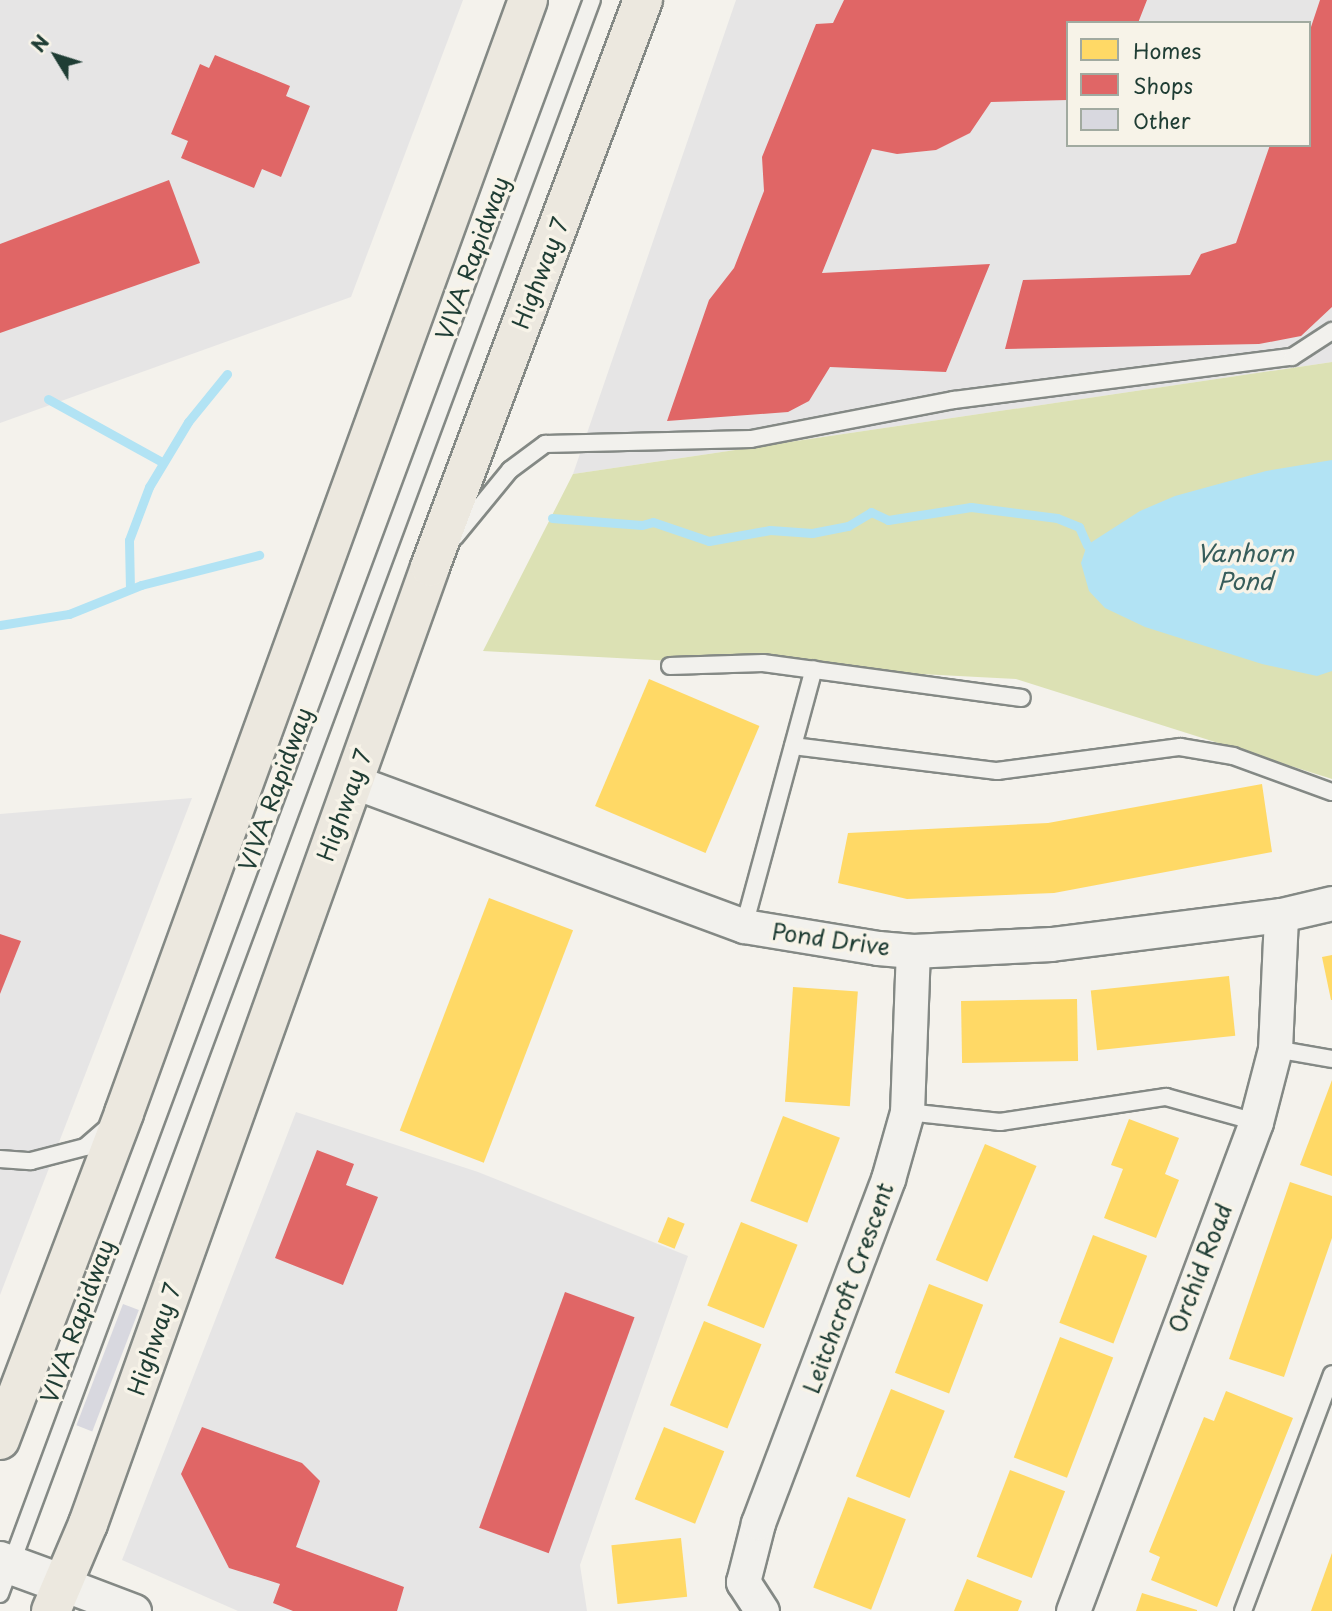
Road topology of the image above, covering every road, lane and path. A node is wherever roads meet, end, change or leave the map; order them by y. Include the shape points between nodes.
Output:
1 (528, 0) edge
2 (592, 0) edge
3 (643, 0) edge
4 (1332, 331) edge
5 (430, 567) junction
6 (670, 666) dead end
7 (814, 668) junction
8 (1022, 698) dead end
9 (793, 746) junction
10 (352, 781) junction
11 (1332, 792) edge
12 (1332, 903) edge
13 (1281, 915) junction
14 (744, 926) junction
15 (913, 951) junction
16 (1275, 1049) junction
17 (1332, 1059) edge
18 (907, 1112) junction
19 (124, 1113) junction
20 (1256, 1122) junction
21 (0, 1159) edge
22 (1332, 1374) edge
23 (0, 1440) edge
24 (3, 1573) edge
25 (57, 1597) edge
26 (134, 1611) edge
27 (762, 1611) edge
28 (1073, 1611) edge
29 (1243, 1611) edge

1 - 19 main road
2 - 24 lane, VIVA Rapidway
3 - 5 main road, Highway 7
4 - 5 lane via 1292,357 954,400 751,439 545,444 510,470
5 - 10 main road, Highway 7
6 - 7 lane via 763,663
7 - 8 lane
7 - 9 lane
9 - 11 lane via 997,771 1180,747 1233,756
9 - 14 lane
10 - 14 street, Pond Drive
10 - 25 main road, Highway 7
12 - 13 street, Pond Drive
13 - 15 street, Pond Drive via 1051,944
13 - 16 street, Orchid Road
14 - 15 street, Pond Drive
15 - 18 street, Leitchcroft Crescent
16 - 17 lane
16 - 20 street, Orchid Road
18 - 20 lane via 1000,1122 1166,1097
18 - 27 street, Leitchcroft Crescent via 888,1179 758,1523 743,1582
19 - 21 lane via 85,1147 31,1161
19 - 23 main road
20 - 28 street, Orchid Road
22 - 29 lane
24 - 25 street
25 - 26 street

